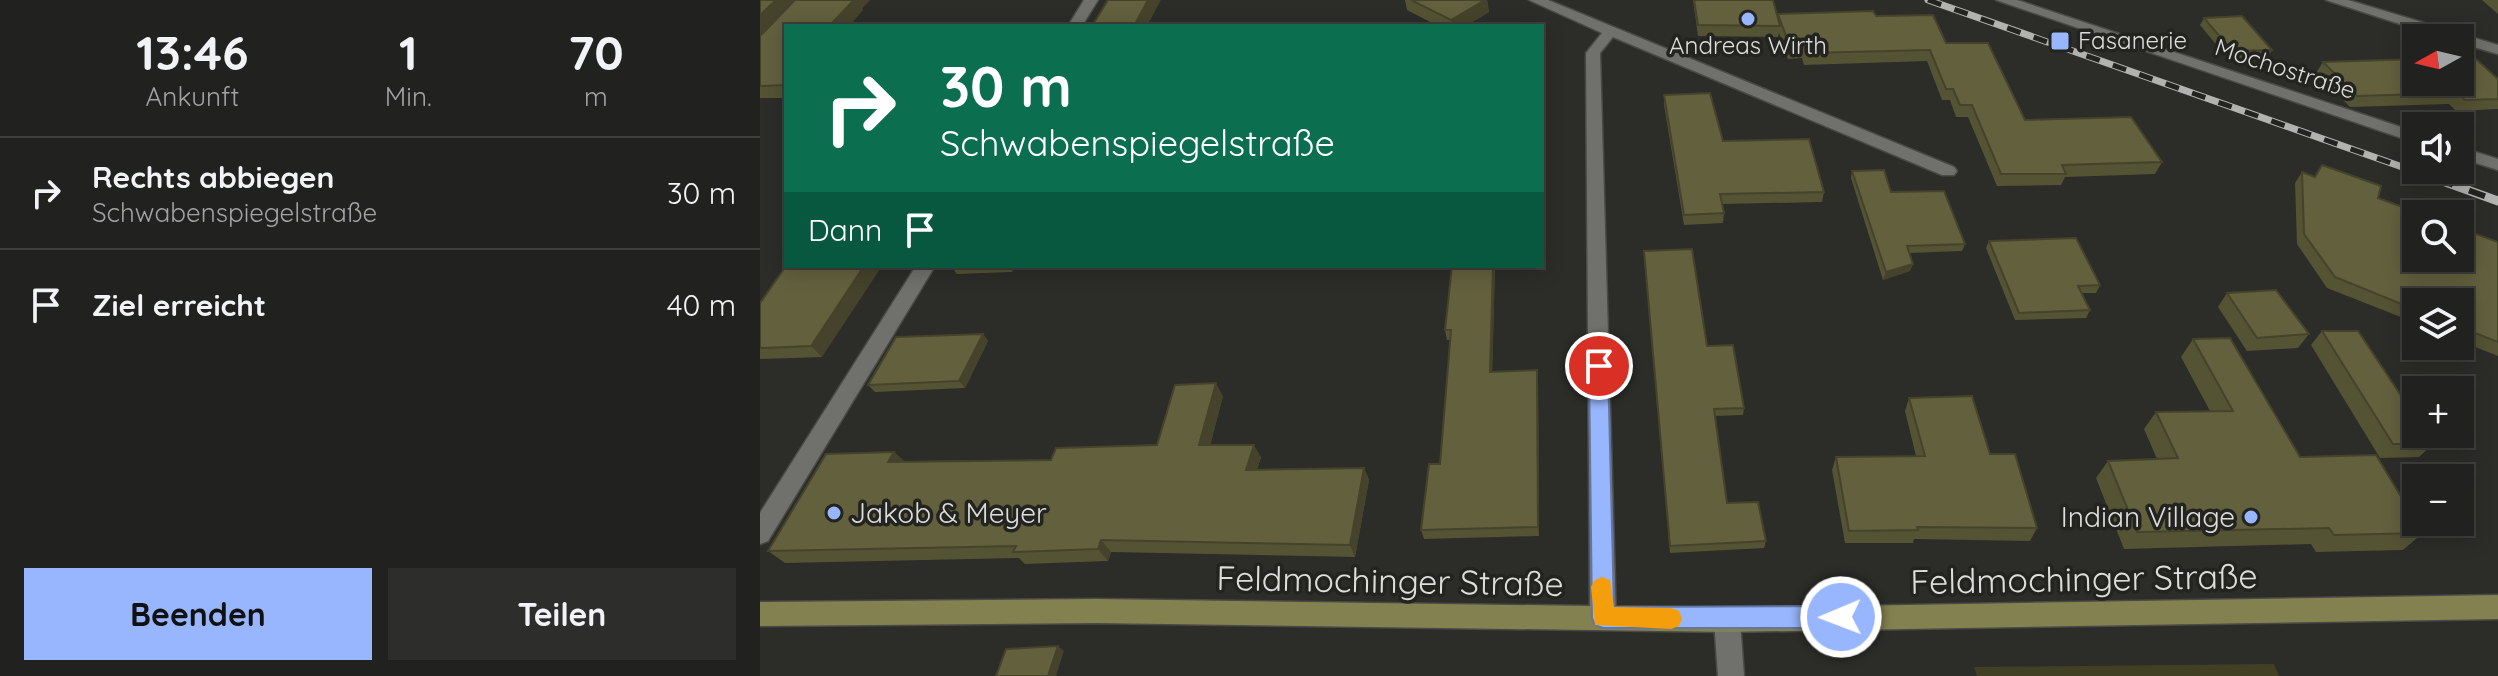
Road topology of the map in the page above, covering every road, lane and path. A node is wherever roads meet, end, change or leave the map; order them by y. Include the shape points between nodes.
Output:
1 (1091, 0) edge
2 (1536, 0) edge
3 (2003, 0) edge
4 (2333, 0) edge
5 (1076, 24) edge
6 (1610, 32) junction
7 (2498, 50) edge
8 (2402, 133) edge
9 (2474, 157) edge
10 (2498, 165) edge
11 (1948, 171) dead end
12 (925, 268) edge
13 (760, 534) edge
14 (2498, 607) edge
15 (760, 614) edge
16 (1603, 618) junction
17 (1727, 620) junction
18 (1731, 676) edge

1 - 5 street
2 - 6 street
3 - 8 street, Mochostraße
4 - 7 street
6 - 11 street
6 - 16 street via 1593,53
9 - 10 street
12 - 13 street
14 - 17 main road, Feldmochinger Straße
15 - 16 main road, Feldmochinger Straße via 1096,611
16 - 17 main road, Feldmochinger Straße
17 - 18 street

